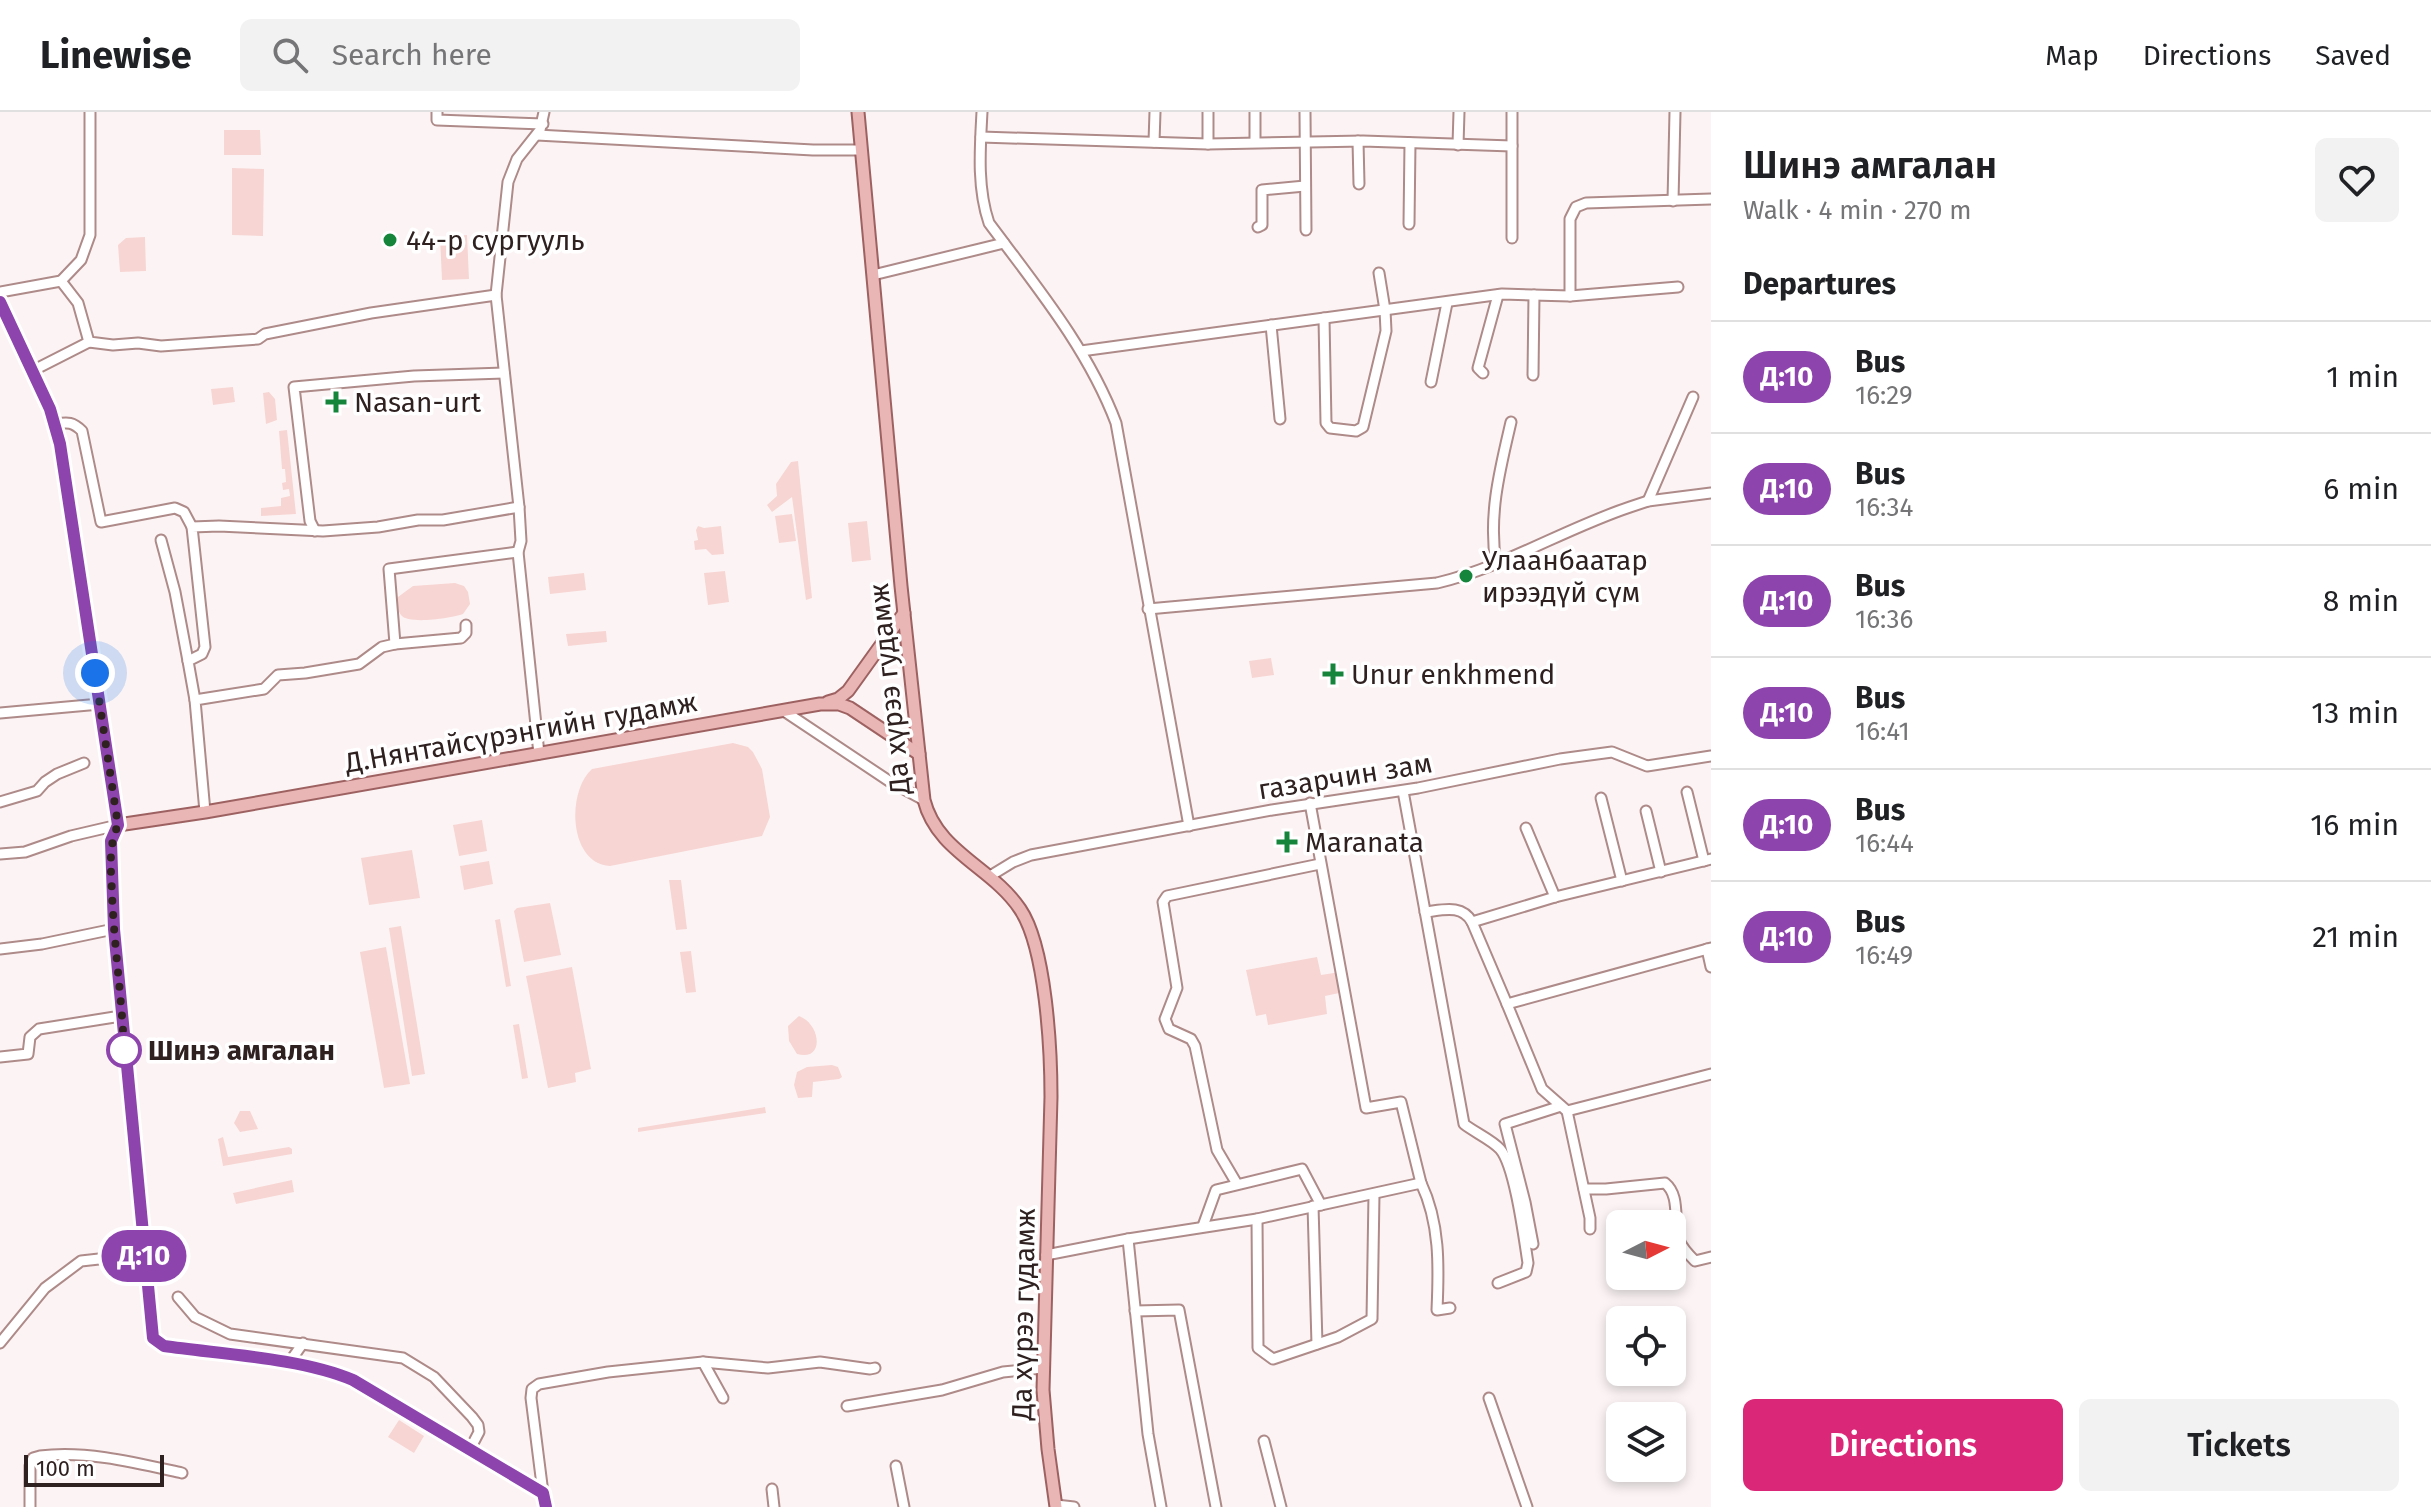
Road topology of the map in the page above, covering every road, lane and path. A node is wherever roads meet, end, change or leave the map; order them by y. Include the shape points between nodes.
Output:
1 (90, 112) edge
2 (437, 112) edge
3 (544, 112) edge
4 (858, 112) edge
5 (982, 112) edge
6 (1155, 112) edge
7 (1208, 112) edge
8 (1255, 112) edge
9 (1305, 112) edge
10 (1459, 112) edge
11 (1512, 112) edge
12 (1675, 112) edge
13 (543, 124) junction
14 (537, 135) junction
15 (981, 137) junction
16 (1305, 141) junction
17 (1358, 141) junction
18 (1154, 142) junction
19 (1255, 142) junction
20 (1410, 143) junction
21 (1208, 144) junction
22 (1458, 145) junction
23 (1512, 146) junction
24 (861, 150) junction
25 (1359, 184) dead end
26 (1305, 186) junction
27 (1711, 199) edge
28 (1673, 201) junction
29 (1409, 224) dead end
30 (1258, 227) dead end
31 (1306, 230) dead end
32 (1512, 238) dead end
33 (1004, 243) junction
34 (1379, 273) dead end
35 (873, 275) junction
36 (61, 281) junction
37 (1678, 287) dead end
38 (0, 292) edge
39 (496, 295) junction
40 (1498, 295) junction
41 (1534, 295) junction
42 (1570, 296) junction
43 (0, 302) edge
44 (1447, 303) junction
45 (1385, 310) junction
46 (1324, 318) junction
47 (1271, 325) junction
48 (89, 342) junction
49 (1081, 351) junction
50 (32, 371) junction
51 (504, 373) junction
52 (1483, 373) dead end
53 (1533, 375) dead end
54 (1431, 382) dead end
55 (1693, 397) dead end
56 (1280, 419) dead end
57 (1511, 422) dead end
58 (56, 424) junction
59 (1711, 493) edge
60 (1648, 501) junction
61 (519, 507) junction
62 (192, 527) junction
63 (315, 531) junction
64 (161, 540) dead end
65 (518, 552) junction
66 (1496, 564) junction
67 (1148, 609) junction
68 (904, 613) junction
69 (466, 625) dead end
70 (395, 644) junction
71 (188, 661) junction
72 (195, 700) junction
73 (100, 704) junction
74 (820, 704) junction
75 (784, 711) junction
76 (0, 713) edge
77 (539, 754) junction
78 (919, 754) junction
79 (1711, 756) edge
80 (84, 763) dead end
81 (1403, 791) junction
82 (1687, 792) dead end
83 (1601, 798) dead end
84 (924, 800) junction
85 (0, 802) edge
86 (1310, 803) junction
87 (1646, 811) dead end
88 (205, 812) junction
89 (118, 825) junction
90 (1189, 826) junction
91 (1526, 828) dead end
92 (0, 854) edge
93 (1708, 860) edge
94 (1320, 864) junction
95 (1661, 872) junction
96 (990, 876) junction
97 (1622, 881) junction
98 (1555, 897) junction
99 (1425, 912) junction
100 (1472, 922) junction
101 (114, 929) junction
102 (1709, 948) edge
103 (0, 949) edge
104 (1711, 967) edge
105 (1507, 1004) junction
106 (121, 1016) junction
107 (0, 1057) edge
108 (1711, 1074) edge
109 (1564, 1108) junction
110 (1421, 1183) junction
111 (1237, 1184) junction
112 (1584, 1189) junction
113 (1374, 1194) junction
114 (1317, 1206) junction
115 (1257, 1219) junction
116 (1203, 1226) junction
117 (1590, 1229) dead end
118 (1128, 1239) junction
119 (1533, 1244) dead end
120 (144, 1254) junction
121 (1046, 1255) junction
122 (1711, 1257) edge
123 (1498, 1283) dead end
124 (178, 1297) dead end
125 (1450, 1308) dead end
126 (1135, 1311) junction
127 (0, 1343) edge
128 (303, 1343) junction
129 (1317, 1344) junction
130 (703, 1362) junction
131 (289, 1363) junction
132 (875, 1368) dead end
133 (1043, 1368) junction
134 (723, 1398) dead end
135 (1489, 1398) dead end
136 (847, 1406) dead end
137 (1264, 1441) dead end
138 (469, 1451) junction
139 (896, 1466) dead end
140 (182, 1473) dead end
141 (772, 1489) dead end
142 (543, 1493) junction
143 (1056, 1506) edge
144 (30, 1507) edge
145 (546, 1507) edge
146 (774, 1507) edge
147 (904, 1507) edge
148 (1074, 1507) edge
149 (1161, 1507) edge
150 (1216, 1507) edge
151 (1281, 1507) edge
152 (1527, 1507) edge

1 - 36 street via 90,235 81,260
2 - 13 street via 437,120
3 - 13 street
4 - 24 main road, Да хүрээ гудамж
5 - 15 street
6 - 18 street
7 - 21 street
8 - 19 street
9 - 16 street
10 - 22 street
11 - 23 street
12 - 28 street
13 - 14 street
14 - 24 street
14 - 39 street via 517,159 508,182
15 - 18 street
15 - 33 street via 983,206
16 - 17 street
16 - 19 street
16 - 26 street
17 - 20 street
17 - 25 street
18 - 21 street
19 - 21 street
20 - 22 street
20 - 29 street
22 - 23 street
23 - 32 street
24 - 35 main road, Да хүрээ гудамж
26 - 30 street via 1262,190
26 - 31 street
27 - 28 street
28 - 42 street via 1576,207 1570,219
33 - 35 street
33 - 49 street
34 - 45 street
35 - 68 main road, Да хүрээ гудамж
36 - 38 street
36 - 48 street via 78,303
37 - 42 street
39 - 48 street via 371,313 258,339 161,346
39 - 51 street
40 - 41 street
40 - 44 street
40 - 52 street via 1480,354 1478,368
41 - 42 street
41 - 53 street
43 - 50 main road
44 - 45 street
44 - 54 street
45 - 46 street
45 - 46 street via 1386,331 1367,413 1356,431 1326,423
46 - 47 street
47 - 49 street
47 - 56 street
48 - 50 street
49 - 67 street via 1119,433
50 - 58 main road
51 - 61 street
51 - 63 street via 294,387
55 - 60 street
57 - 66 street via 1494,497
58 - 62 street via 68,422 82,431 101,522 175,508 184,512
58 - 73 main road
59 - 60 street
60 - 66 street
61 - 63 street via 443,520
61 - 65 street
62 - 63 street
62 - 71 street via 205,647
64 - 71 street
65 - 70 street via 389,569
65 - 77 street
66 - 67 street via 1437,583
67 - 90 street
68 - 74 main road via 848,691
68 - 78 main road, Да хүрээ гудамж
69 - 70 street via 461,638
70 - 72 street via 359,664 278,675 264,689
71 - 72 street
72 - 88 street
73 - 76 street
73 - 89 main road
74 - 75 main road, Д.Нянтайсүрэнгийн гудамж
74 - 78 main road, Д.Нянтайсүрэнгийн гудамж via 850,708
75 - 77 main road, Д.Нянтайсүрэнгийн гудамж
75 - 84 street
77 - 88 main road, Д.Нянтайсүрэнгийн гудамж
78 - 84 main road, Да хүрээ гудамж
79 - 81 street, газарчин зам via 1647,766 1612,752
80 - 85 street via 57,774 37,791
81 - 86 street, газарчин зам
81 - 99 street
82 - 93 street
83 - 97 street
84 - 96 main road, Да хүрээ гудамж via 940,835
86 - 90 street, газарчин зам
86 - 94 street
87 - 95 street
88 - 89 main road, Д.Нянтайсүрэнгийн гудамж
89 - 92 street via 25,852
89 - 101 street via 111,841
90 - 96 street, газарчин зам via 1031,855
91 - 98 street
93 - 95 street
94 - 110 street via 1366,1108 1401,1102
94 - 111 street via 1167,896 1163,902 1177,988 1165,1019 1169,1029 1195,1046 1217,1150
95 - 97 street
96 - 121 main road, Да хүрээ гудамж via 1027,921 1049,1028
97 - 98 street
98 - 100 street
99 - 100 street via 1460,910
99 - 123 street via 1464,1124 1498,1147 1518,1201 1526,1272
100 - 105 street
101 - 103 street
101 - 106 street
102 - 104 street
102 - 105 street
105 - 109 street via 1542,1089
106 - 107 street via 39,1029 30,1037 28,1054
106 - 120 street
108 - 109 street
109 - 112 street
109 - 119 street via 1505,1124
110 - 113 street
110 - 125 street via 1432,1205 1437,1310
111 - 114 street via 1302,1169
111 - 116 street via 1216,1190
112 - 117 street
112 - 122 street via 1665,1183 1674,1196 1679,1241 1695,1261
113 - 114 street
113 - 129 street via 1372,1319
114 - 115 street
114 - 129 street
115 - 116 street
115 - 129 street via 1258,1348 1273,1359
116 - 118 street
118 - 121 street
118 - 126 street
120 - 127 street via 81,1261 45,1288
120 - 131 street via 152,1332 158,1344
121 - 133 main road, Да хүрээ гудамж
124 - 128 street via 195,1317 230,1334
126 - 149 street
126 - 150 street via 1179,1310
128 - 131 street
128 - 138 street via 403,1358 434,1377 478,1425
130 - 132 street via 768,1368 820,1362
130 - 134 street
130 - 142 street via 608,1372 532,1389
131 - 138 street via 360,1383
133 - 136 street
133 - 143 main road, Да хүрээ гудамж
135 - 152 street
137 - 151 street
138 - 142 street
139 - 147 street
140 - 144 street via 81,1455 40,1456 30,1466
141 - 146 street
142 - 145 street
143 - 148 street

